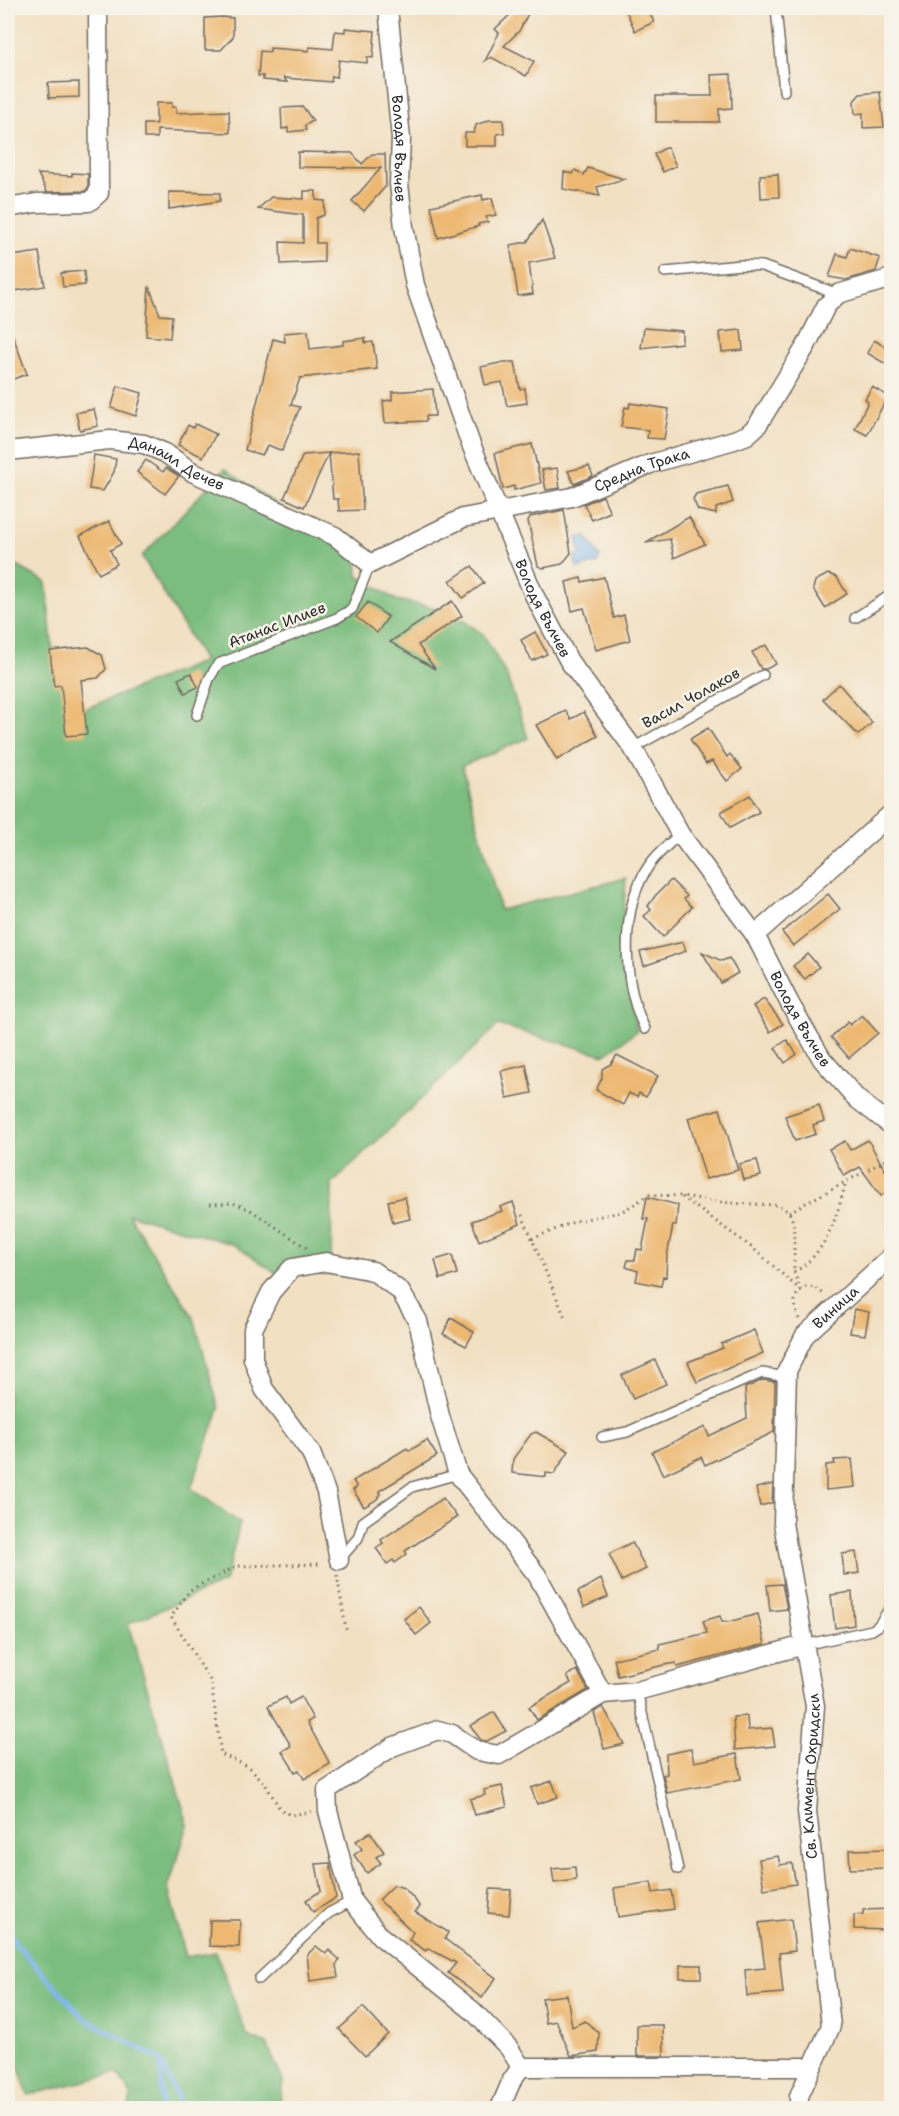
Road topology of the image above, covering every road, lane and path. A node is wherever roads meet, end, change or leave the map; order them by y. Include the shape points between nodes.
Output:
1 (98, 8) edge
2 (388, 8) edge
3 (776, 8) edge
4 (784, 92) dead end
5 (8, 208) edge
6 (665, 272) dead end
7 (891, 278) edge
8 (838, 294) junction
9 (8, 451) edge
10 (498, 512) junction
11 (370, 564) junction
12 (891, 594) edge
13 (855, 618) dead end
14 (763, 675) dead end
15 (196, 715) dead end
16 (633, 748) junction
17 (891, 813) edge
18 (680, 834) junction
19 (755, 935) junction
20 (645, 1029) dead end
21 (891, 1126) edge
22 (891, 1156) edge
23 (846, 1181) junction
24 (681, 1196) junction
25 (210, 1204) dead end
26 (789, 1212) junction
27 (522, 1215) dead end
28 (532, 1239) junction
29 (891, 1256) edge
30 (326, 1262) junction
31 (794, 1272) junction
32 (801, 1290) junction
33 (838, 1305) junction
34 (566, 1320) dead end
35 (805, 1335) junction
36 (787, 1377) junction
37 (602, 1437) dead end
38 (458, 1474) junction
39 (337, 1562) junction
40 (891, 1605) edge
41 (346, 1629) dead end
42 (804, 1645) junction
43 (637, 1691) junction
44 (603, 1694) junction
45 (328, 1811) junction
46 (678, 1869) dead end
47 (352, 1901) junction
48 (259, 1979) dead end
49 (521, 2067) junction
50 (812, 2067) junction
51 (500, 2109) edge
52 (799, 2109) edge

1 - 5 street via 99,193 88,202
2 - 10 street, Володя Вълчев via 401,139 399,184 415,285
3 - 4 lane
6 - 8 lane via 762,266
7 - 8 street
8 - 10 street, Средна Трака via 826,306 806,346 757,426 747,435 650,464 572,497
9 - 11 street, Данаил Дечев via 110,440 144,444 194,473 335,536
10 - 11 street, Средна Трака via 463,518
10 - 16 street, Володя Вълчев via 534,595 569,661
11 - 15 lane, Атанас Илиев via 352,609 218,664
12 - 13 lane
14 - 16 lane, Васил Чолаков
16 - 18 street, Володя Вълчев
17 - 19 street
18 - 19 street, Володя Вълчев
18 - 20 lane via 651,863 633,898 630,976
19 - 21 street, Володя Вълчев via 822,1059 856,1099
22 - 23 path
23 - 26 path
23 - 31 path via 836,1219 809,1264
24 - 26 path via 772,1204
24 - 28 path via 649,1195 621,1212 576,1221
24 - 32 path via 754,1249
25 - 30 path via 233,1203 249,1209
26 - 31 path via 794,1224
27 - 28 path
28 - 34 path
29 - 33 street, Виница
30 - 38 street via 373,1271 400,1291 418,1321 422,1349
30 - 39 street via 292,1268 271,1292 253,1329 253,1359 264,1389 311,1453 326,1492
31 - 32 path
32 - 33 path via 816,1288
32 - 35 path via 794,1302
33 - 35 street, Виница
35 - 36 street, Св. Климент Охридски
36 - 37 lane via 762,1373 627,1432
36 - 42 street, Св. Климент Охридски via 783,1523
38 - 39 lane via 412,1487 363,1522 358,1538
38 - 44 street via 537,1575
39 - 41 path
39 - 45 path via 237,1566 190,1590 171,1617 211,1682 221,1754 249,1767 264,1782 280,1809 290,1815
40 - 42 lane via 872,1630
42 - 43 street
42 - 50 street, Св. Климент Охридски via 815,1706 807,1811 831,2026
43 - 44 street
43 - 46 lane
44 - 45 street via 499,1755 477,1751 452,1734 438,1730 392,1748 333,1784 327,1790
45 - 47 street
47 - 48 lane via 329,1913
47 - 49 street via 380,1936 473,2011 509,2048
49 - 50 street
49 - 51 street
50 - 52 street, Св. Климент Охридски via 799,2096

